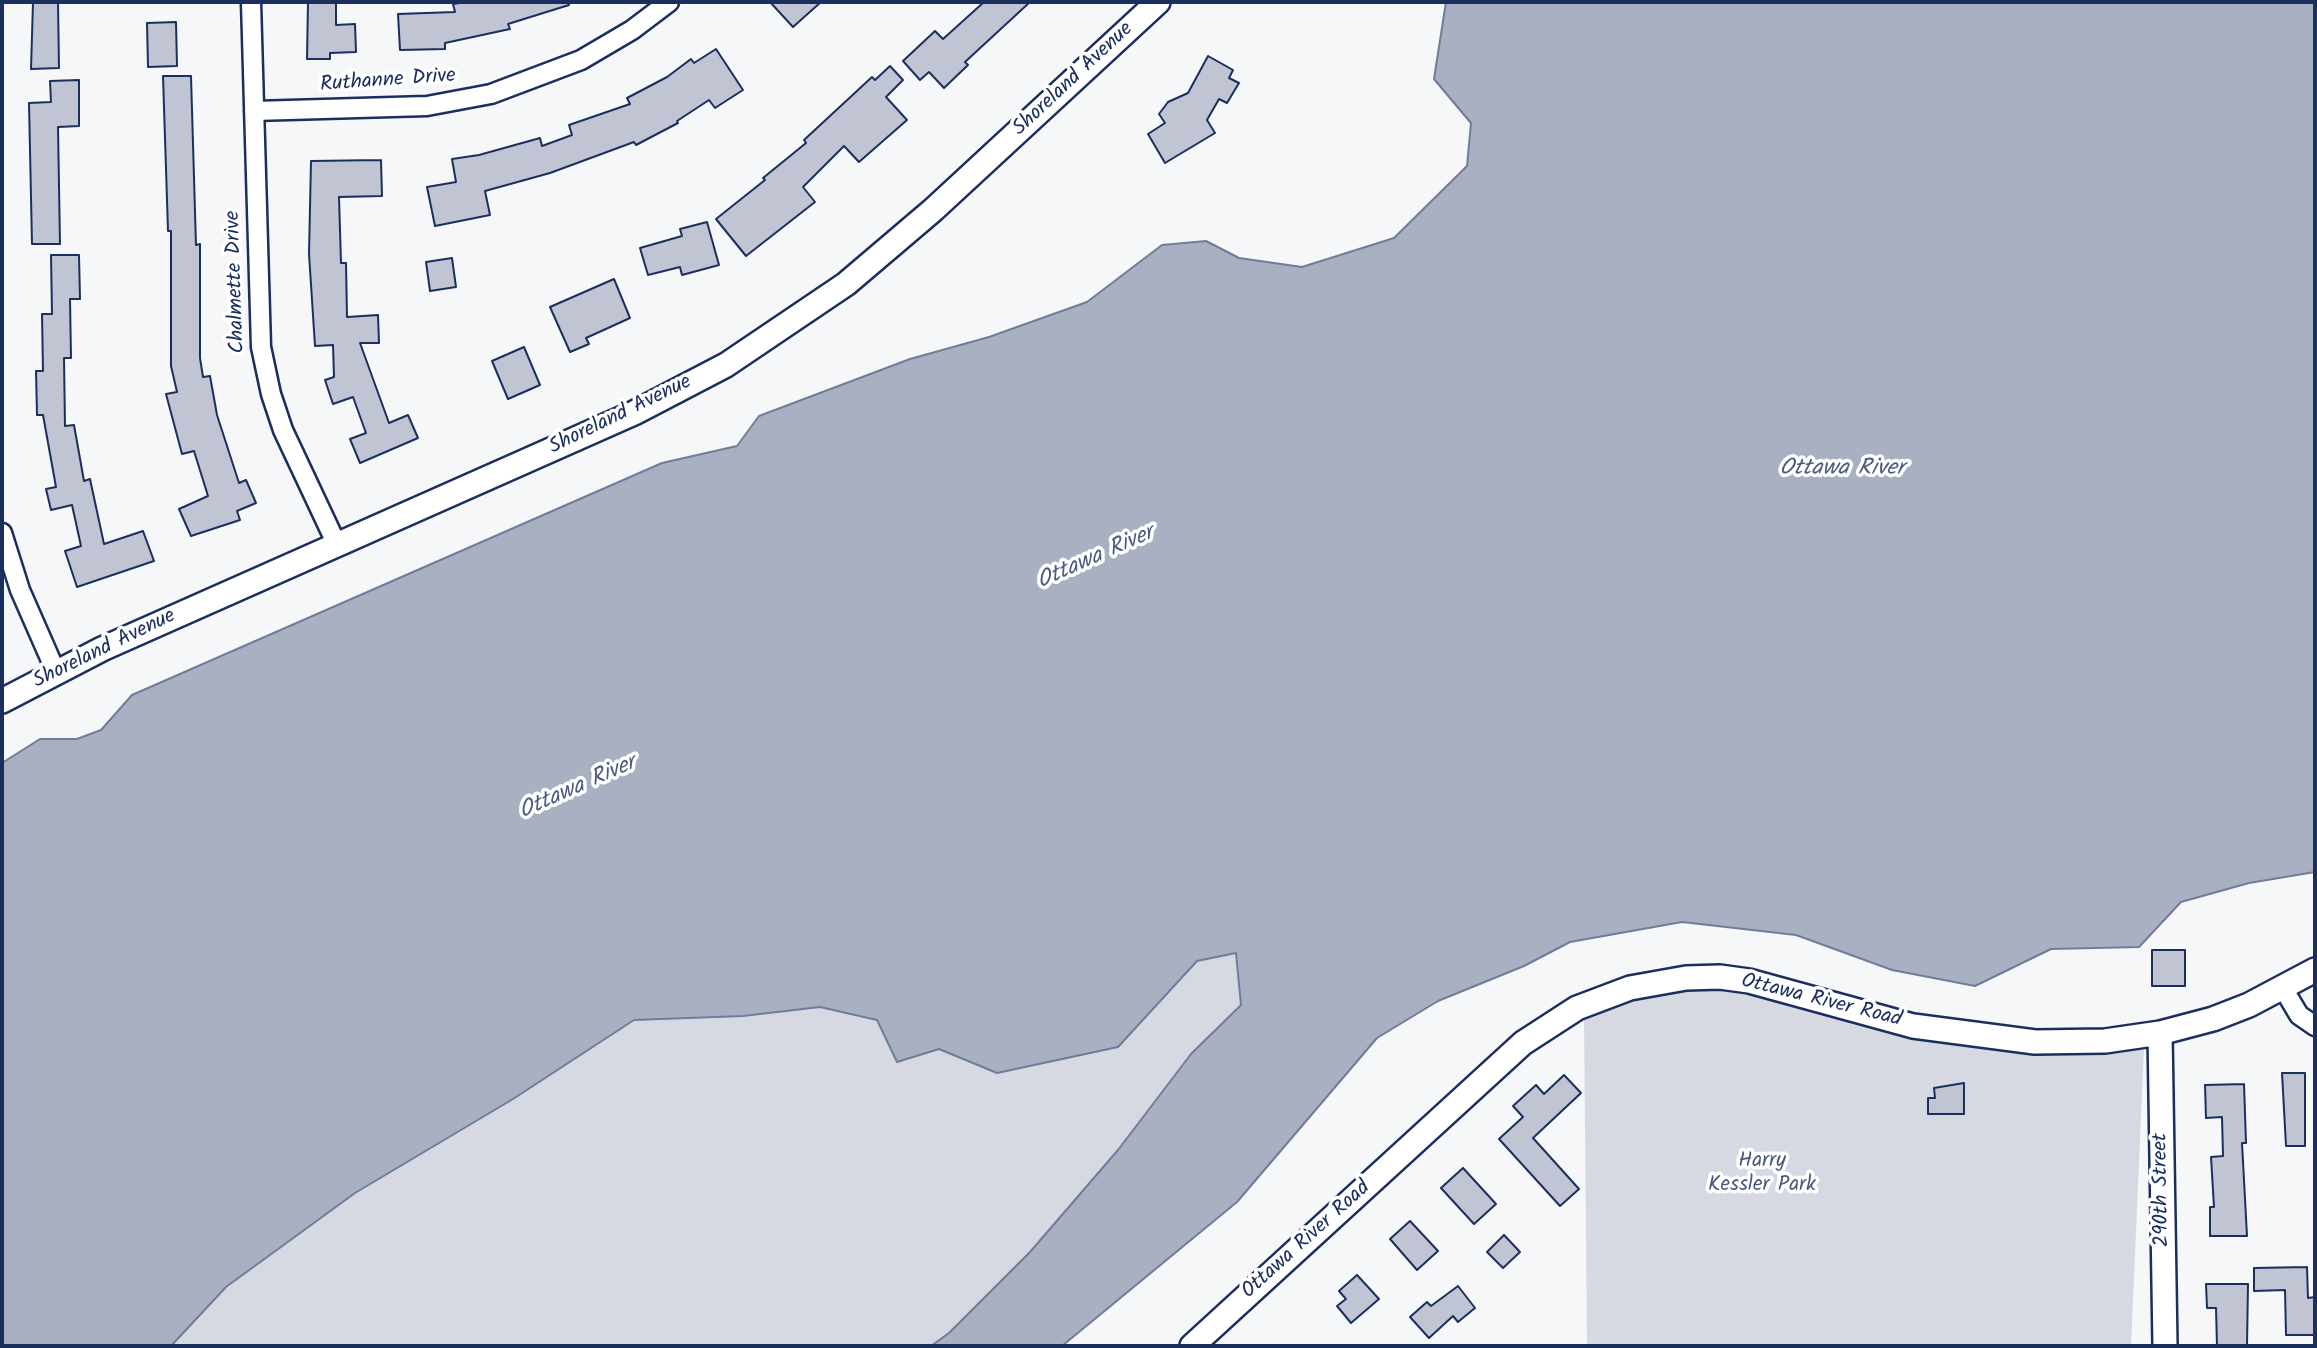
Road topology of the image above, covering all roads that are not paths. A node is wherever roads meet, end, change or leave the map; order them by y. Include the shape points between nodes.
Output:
1 (251, 2) edge
2 (669, 2) edge
3 (1152, 4) edge
4 (254, 111) junction
5 (2, 533) edge
6 (337, 545) junction
7 (56, 672) junction
8 (2, 701) edge
9 (2315, 970) edge
10 (2283, 988) junction
11 (2315, 1026) edge
12 (2160, 1033) junction
13 (1192, 1346) edge
14 (2165, 1346) edge

1 - 4 street, Chalmette Drive
2 - 4 street, Ruthanne Drive via 581,60 491,94 427,106
3 - 6 street, Shoreland Avenue via 943,200 846,284 737,358 634,412
4 - 6 street, Chalmette Drive via 263,362 283,430
5 - 7 street via 20,590
6 - 7 street, Shoreland Avenue
7 - 8 street, Shoreland Avenue
9 - 10 street, Ottawa River Road
10 - 11 street via 2299,1014
10 - 12 street, Ottawa River Road via 2213,1019
12 - 13 street, Ottawa River Road via 2105,1041 2035,1042 1913,1026 1739,980 1686,978 1630,988 1577,1008 1523,1043
12 - 14 street, 290th Street

